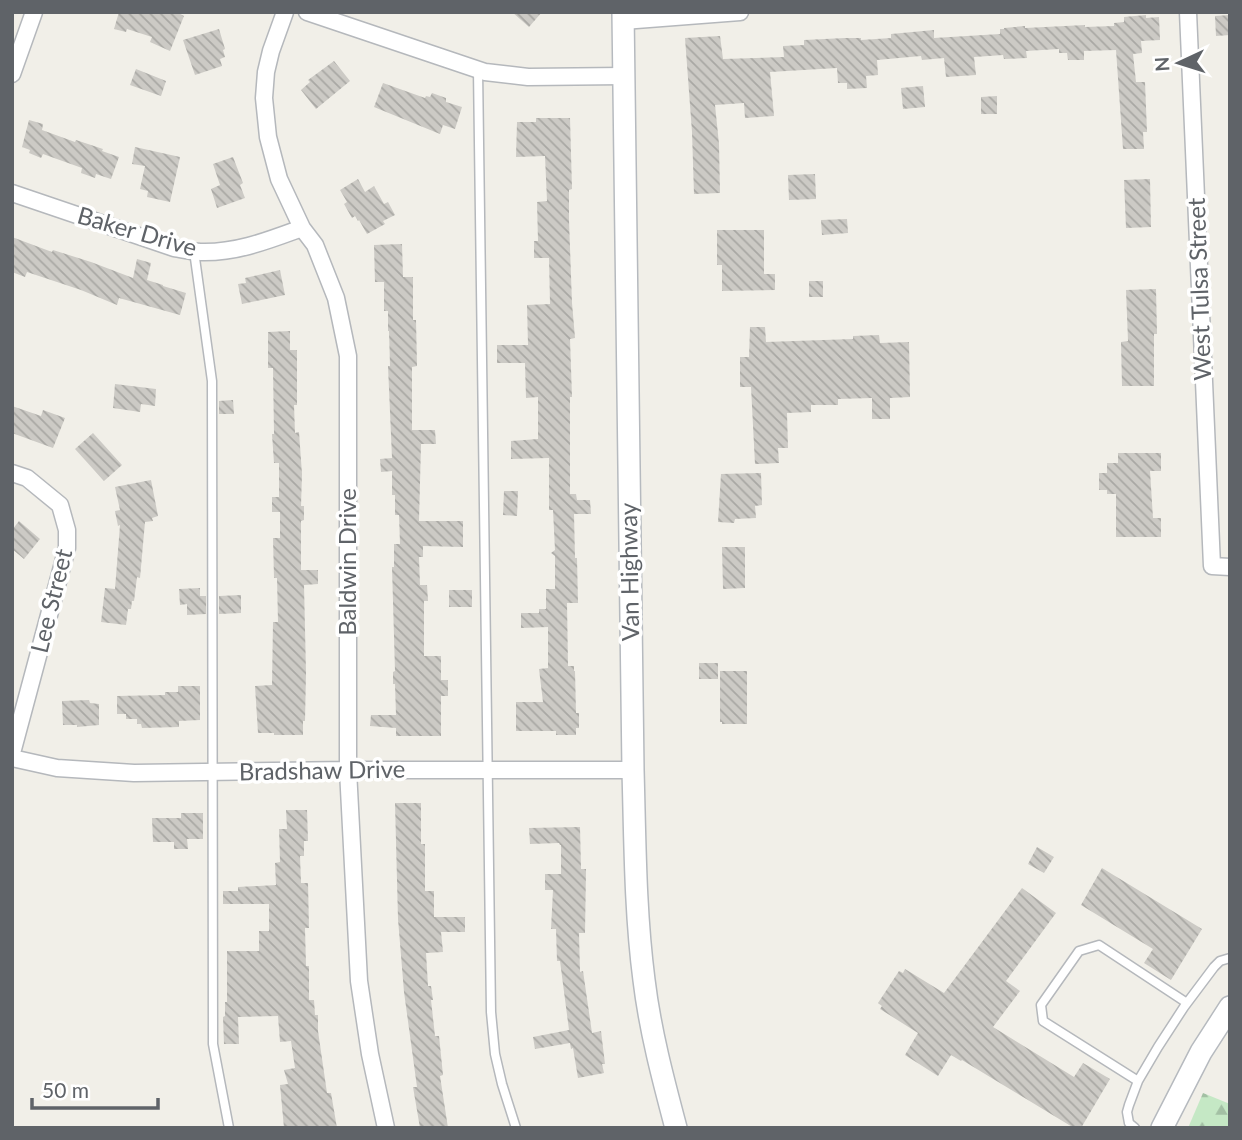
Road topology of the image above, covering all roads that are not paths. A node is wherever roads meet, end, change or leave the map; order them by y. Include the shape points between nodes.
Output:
1 (34, 12) edge
2 (285, 12) edge
3 (307, 12) edge
4 (740, 12) edge
5 (1188, 12) edge
6 (623, 17) edge
7 (478, 69) junction
8 (12, 74) edge
9 (624, 76) junction
10 (12, 193) edge
11 (302, 228) junction
12 (194, 251) junction
13 (12, 473) edge
14 (1230, 567) edge
15 (12, 755) edge
16 (348, 770) junction
17 (488, 770) junction
18 (633, 770) junction
19 (212, 772) junction
20 (1230, 957) edge
21 (1187, 1003) junction
22 (1230, 1007) edge
23 (1138, 1081) junction
24 (229, 1128) edge
25 (386, 1128) edge
26 (516, 1128) edge
27 (676, 1128) edge
28 (1135, 1128) edge
29 (1162, 1128) edge

1 - 8 street
2 - 11 street, Baldwin Drive via 271,51 264,98 279,179
3 - 7 street
4 - 6 street
5 - 14 street, West Tulsa Street via 1212,566
6 - 9 main road, Van Highway
7 - 9 street via 521,77
7 - 17 lane
9 - 18 main road, Van Highway
10 - 12 street, Baker Drive
11 - 12 street, Baker Drive via 250,247
11 - 16 street, Baldwin Drive via 315,245 336,298 348,356
12 - 19 lane via 212,381
13 - 15 street, Lee Street via 27,478 60,505 67,548
15 - 19 street, Bradshaw Drive via 57,768
16 - 17 street, Bradshaw Drive
16 - 19 street, Bradshaw Drive
16 - 25 street, Baldwin Drive via 359,981
17 - 18 street, Bradshaw Drive
17 - 26 lane via 491,1012 495,1054
18 - 27 main road, Van Highway via 644,982
19 - 24 lane via 213,1044
20 - 21 lane via 1213,967
21 - 23 lane
21 - 23 lane via 1099,944 1079,951 1041,1005 1043,1021
22 - 29 main road
23 - 28 lane via 1127,1112 1129,1124

